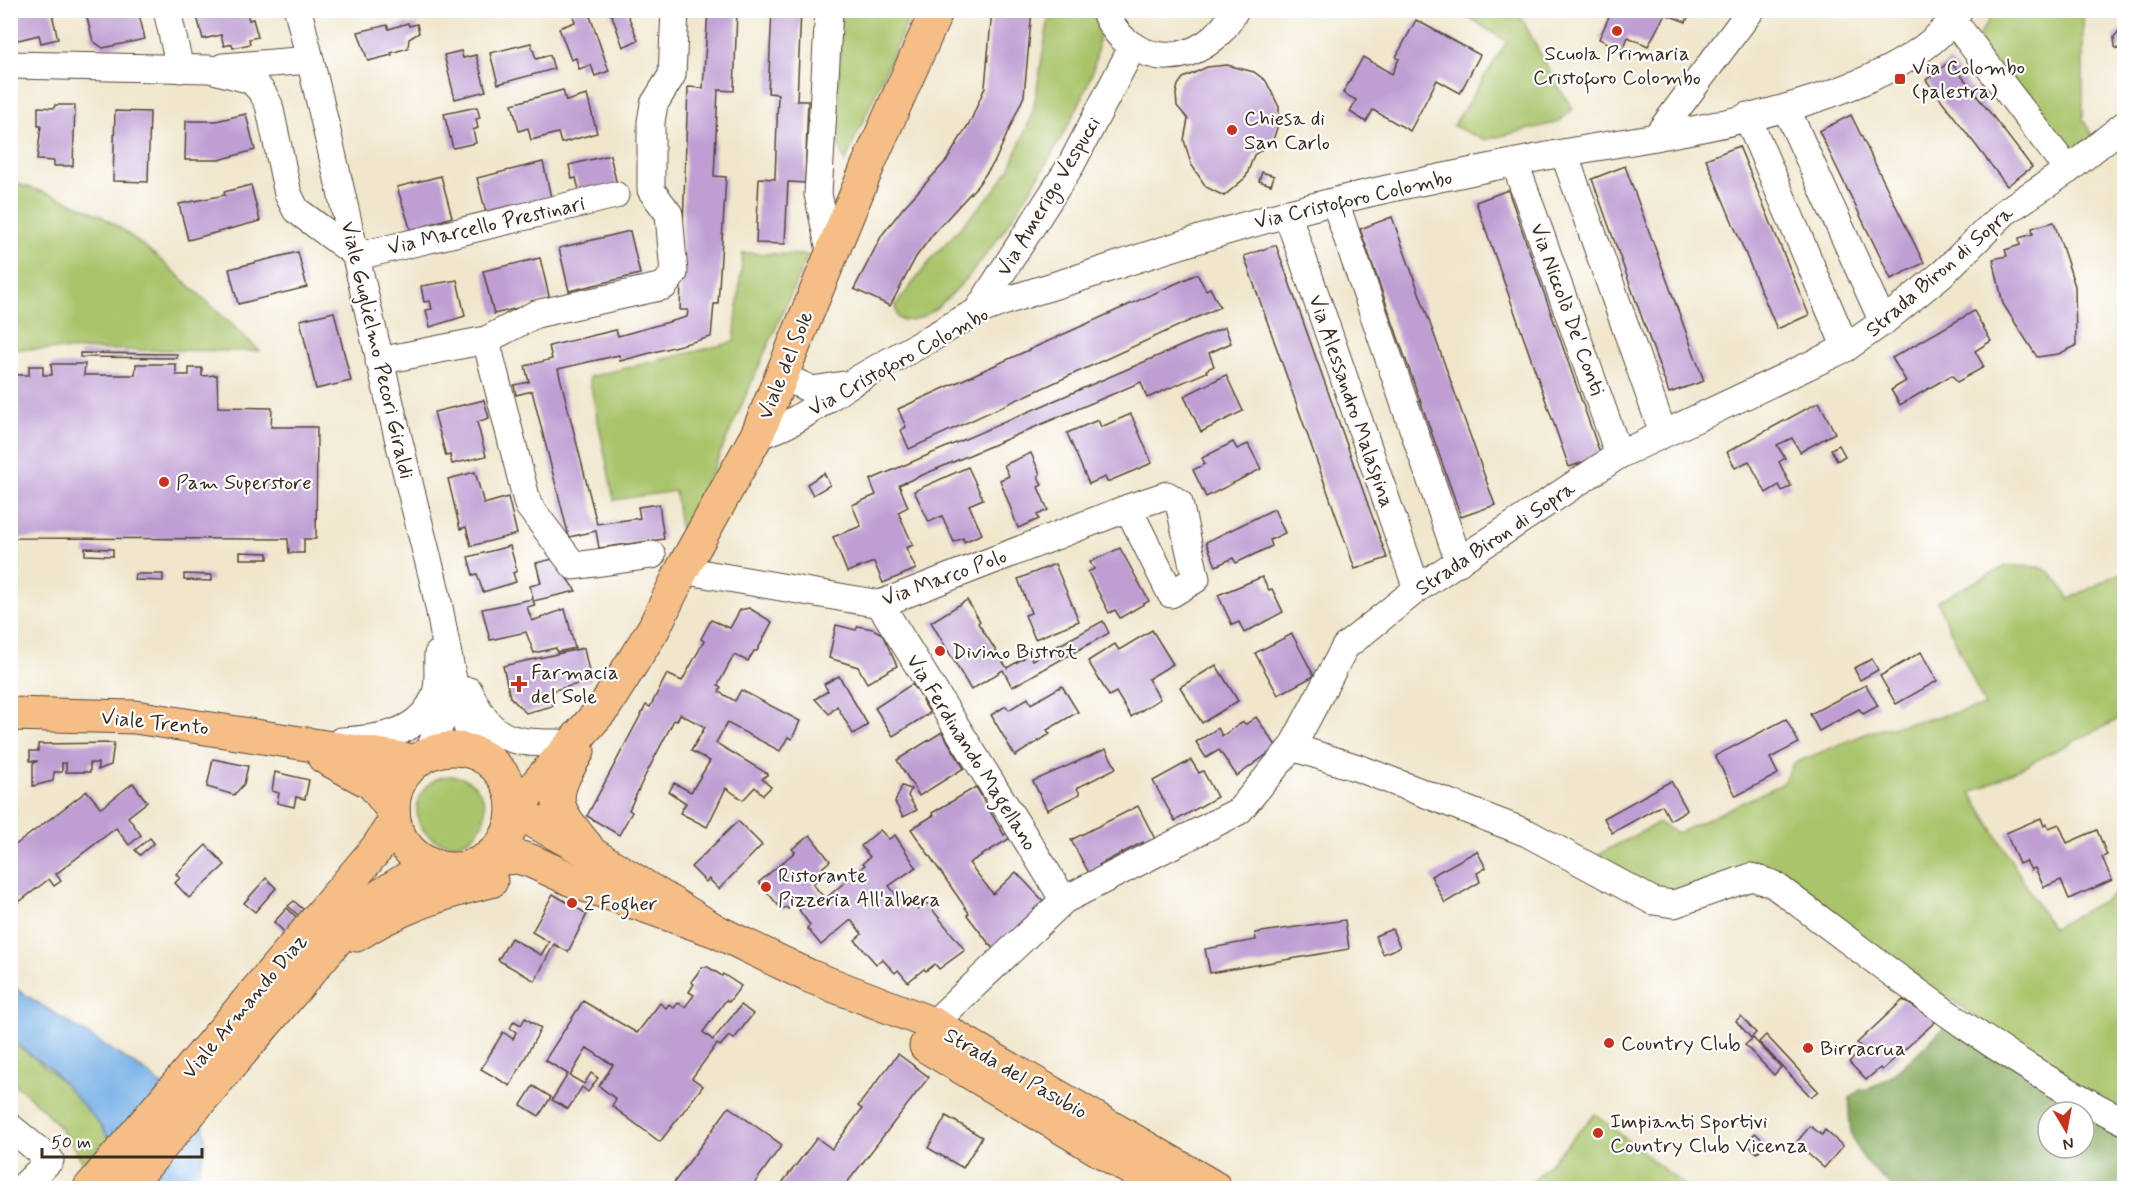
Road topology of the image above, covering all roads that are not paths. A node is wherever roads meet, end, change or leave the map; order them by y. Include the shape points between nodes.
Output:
1 (167, 10) edge
2 (298, 10) edge
3 (675, 10) edge
4 (829, 10) edge
5 (937, 10) edge
6 (1104, 10) edge
7 (1235, 10) edge
8 (1751, 10) edge
9 (1960, 21) edge
10 (1132, 46) junction
11 (310, 60) junction
12 (10, 65) edge
13 (180, 69) junction
14 (210, 69) junction
15 (1786, 108) junction
16 (1747, 116) junction
17 (2124, 125) edge
18 (1656, 137) junction
19 (1564, 153) junction
20 (1515, 163) junction
21 (2068, 170) junction
22 (615, 195) dead end
23 (1335, 202) junction
24 (1287, 213) junction
25 (831, 255) junction
26 (358, 256) junction
27 (976, 313) junction
28 (1883, 322) junction
29 (486, 339) junction
30 (1845, 348) junction
31 (379, 361) junction
32 (780, 375) junction
33 (848, 385) junction
34 (1663, 433) junction
35 (757, 435) junction
36 (1619, 455) junction
37 (1128, 508) dead end
38 (652, 555) dead end
39 (1459, 562) junction
40 (682, 570) junction
41 (1417, 589) junction
42 (880, 604) junction
43 (440, 605) junction
44 (455, 690) junction
45 (605, 706) junction
46 (10, 714) edge
47 (558, 743) junction
48 (298, 745) junction
49 (1292, 747) junction
50 (421, 757) junction
51 (489, 761) junction
52 (514, 810) junction
53 (393, 816) junction
54 (594, 855) junction
55 (473, 866) junction
56 (440, 868) junction
57 (579, 883) junction
58 (1064, 900) junction
59 (716, 931) junction
60 (305, 975) junction
61 (809, 976) junction
62 (933, 1024) junction
63 (184, 1098) junction
64 (2124, 1121) edge
65 (10, 1127) edge
66 (105, 1185) edge
67 (22, 1188) edge
68 (1163, 1188) edge
69 (1215, 1188) edge

1 - 13 street
2 - 11 street, Viale Guglielmo Pecori Giraldi
3 - 29 street via 672,75 654,104 651,122 651,190 669,214 674,273 664,286 536,314
4 - 25 street via 818,194
5 - 25 main road, Viale del Sole
6 - 10 street via 1116,32
7 - 10 street via 1213,42 1194,52 1152,54
8 - 18 street
9 - 15 street, Via Cristoforo Colombo via 1953,21 1917,52 1874,78
9 - 21 street
10 - 27 street, Via Amerigo Vespucci via 1071,165
11 - 14 street
11 - 26 street, Viale Guglielmo Pecori Giraldi
12 - 13 street
13 - 14 street
14 - 26 street via 251,80 262,92 269,105 288,194 296,210
15 - 16 street, Via Cristoforo Colombo
15 - 28 street
16 - 18 street, Via Cristoforo Colombo
16 - 30 street
17 - 21 street, Strada Biron di Sopra
18 - 19 street, Via Cristoforo Colombo
19 - 20 street, Via Cristoforo Colombo
19 - 34 street
20 - 23 street, Via Cristoforo Colombo
20 - 36 street, Via Niccolò De' Conti
21 - 28 street, Strada Biron di Sopra via 2005,212 1943,273
22 - 26 street, Via Marcello Prestinari
23 - 24 street, Via Cristoforo Colombo
23 - 39 street
24 - 27 street, Via Cristoforo Colombo via 1220,231
24 - 41 street, Via Alessandro Malaspina
25 - 32 main road, Viale del Sole
26 - 31 street, Viale Guglielmo Pecori Giraldi
27 - 33 street, Via Cristoforo Colombo
28 - 30 street, Strada Biron di Sopra
29 - 31 street
29 - 38 street via 528,505 554,540 574,566
30 - 34 street, Strada Biron di Sopra
31 - 43 street, Viale Guglielmo Pecori Giraldi
32 - 33 street via 812,390
32 - 35 main road, Viale del Sole
33 - 35 street, Via Cristoforo Colombo via 798,418
34 - 36 street, Strada Biron di Sopra
35 - 40 main road, Viale del Sole
36 - 39 street, Strada Biron di Sopra
37 - 42 street, Via Marco Polo
39 - 41 street, Strada Biron di Sopra
40 - 42 street, Via Marco Polo
40 - 45 main road, Viale del Sole via 654,628
41 - 49 street, Strada Biron di Sopra via 1345,647
42 - 58 street, Via Ferdinando Magellano
43 - 44 street, Viale Guglielmo Pecori Giraldi
43 - 47 street via 468,688 486,723 511,740
43 - 48 street via 435,695 415,723 377,739
44 - 50 street
44 - 51 street, Viale Guglielmo Pecori Giraldi
45 - 47 main road, Viale del Sole
45 - 52 main road, Viale del Sole
45 - 54 main road via 571,763 558,795 567,825
46 - 48 main road, Viale Trento via 135,717
47 - 51 main road, Viale del Sole
48 - 50 main road, Viale Trento
48 - 53 main road, Viale Trento via 372,783
49 - 58 street, Strada Biron di Sopra via 1239,811
49 - 64 street via 1361,769 1527,833 1653,902 1674,904 1751,877 1773,884 1891,975 1973,1030
50 - 51 main road via 454,748
50 - 53 main road via 399,783
51 - 52 main road via 507,780
52 - 54 main road, Strada del Pasubio
52 - 55 main road via 511,828 502,844
53 - 56 main road via 398,834 410,851
53 - 63 main road, Viale Armando Diaz via 378,847
54 - 59 main road, Strada del Pasubio
55 - 56 main road, Strada del Pasubio
55 - 57 main road, Strada del Pasubio via 518,857
56 - 60 main road, Viale Armando Diaz via 413,875 366,905
57 - 59 main road, Strada del Pasubio
57 - 60 main road via 540,876 496,880 454,890 375,923
58 - 62 street, Strada Biron di Sopra
59 - 61 main road, Strada del Pasubio
60 - 63 main road, Viale Armando Diaz
61 - 62 main road, Strada del Pasubio
61 - 68 main road, Strada del Pasubio
62 - 69 main road, Strada del Pasubio
63 - 66 main road, Viale Armando Diaz
65 - 67 street via 50,1160

